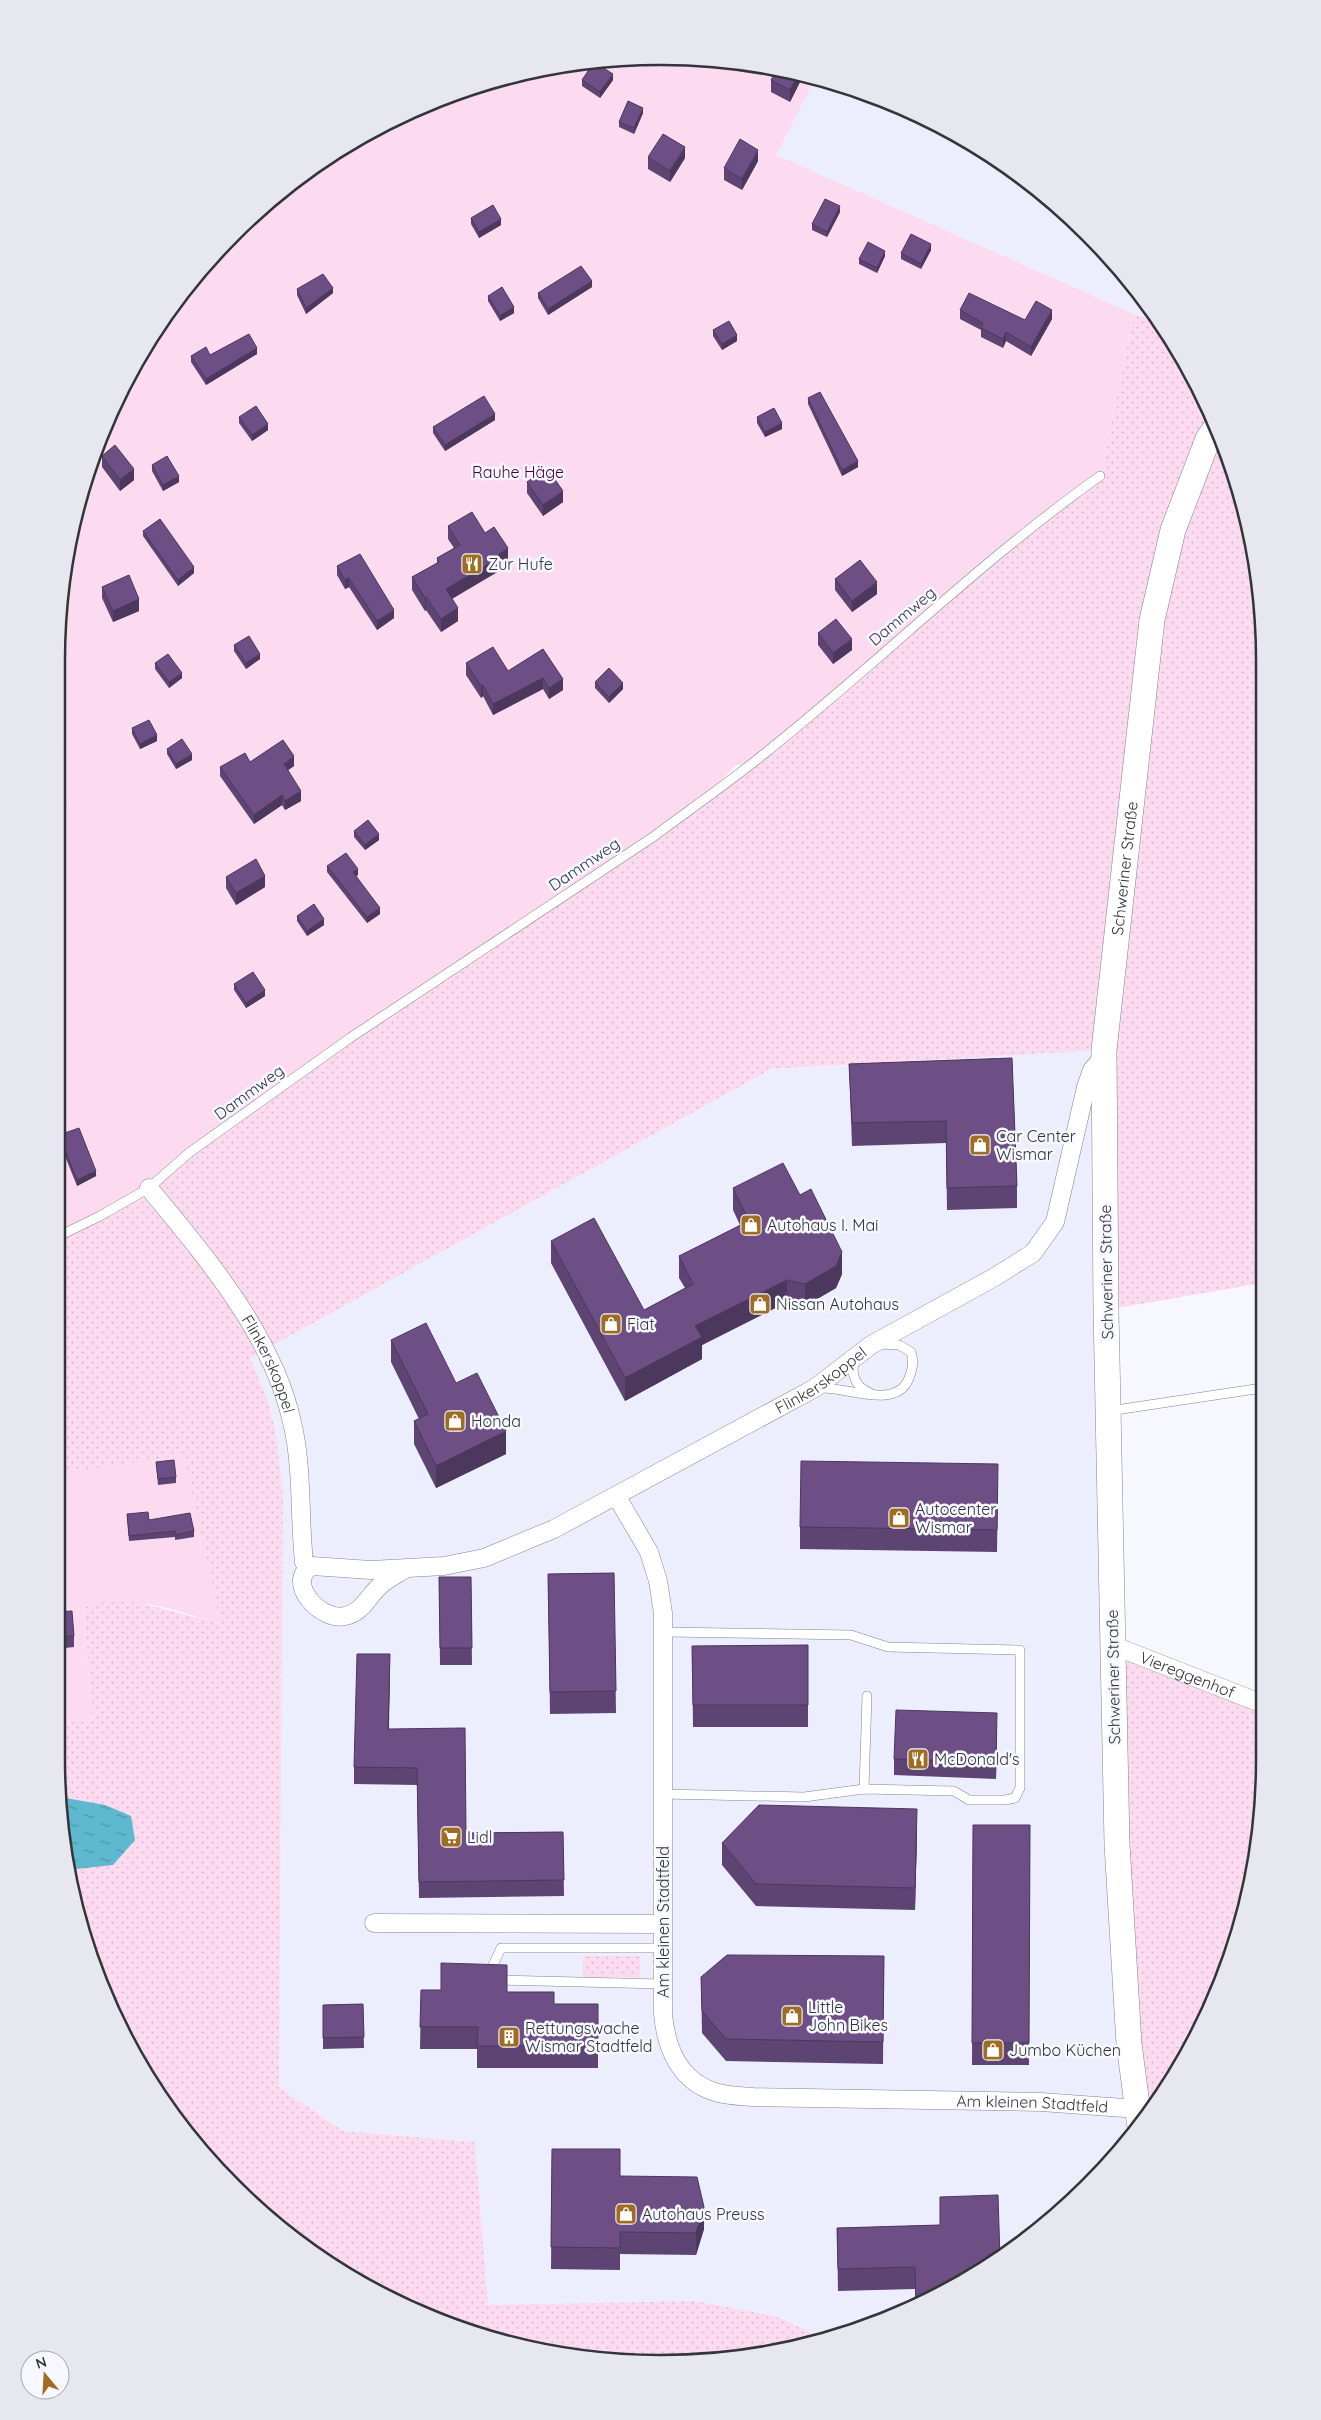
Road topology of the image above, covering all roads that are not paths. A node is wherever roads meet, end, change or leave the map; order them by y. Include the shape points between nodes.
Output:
1 (1211, 433) edge
2 (1100, 476) dead end
3 (1104, 1056) junction
4 (149, 1188) junction
5 (65, 1233) edge
6 (871, 1345) junction
7 (856, 1356) junction
8 (815, 1388) junction
9 (1256, 1389) edge
10 (876, 1395) junction
11 (1109, 1412) junction
12 (617, 1497) junction
13 (312, 1566) junction
14 (406, 1568) junction
15 (664, 1632) junction
16 (1112, 1645) junction
17 (867, 1696) dead end
18 (1256, 1701) edge
19 (864, 1788) junction
20 (663, 1794) junction
21 (374, 1923) dead end
22 (662, 1924) junction
23 (662, 1948) junction
24 (662, 1984) junction
25 (1140, 2112) edge
26 (1138, 2115) edge

1 - 3 main road, Schweriner Straße via 1173,530 1152,620
2 - 4 lane, Dammweg via 1042,517 751,764 653,837 350,1038 190,1152
3 - 6 street, Flinkerskoppel via 1092,1070 1086,1087 1055,1222 1033,1253
3 - 11 main road, Schweriner Straße
4 - 5 lane, Dammweg
4 - 13 street, Flinkerskoppel via 214,1269 274,1369 292,1423 298,1458 304,1562
6 - 7 street, Flinkerskoppel
6 - 10 lane via 905,1347 911,1352 913,1362 904,1386 888,1395
7 - 8 street, Flinkerskoppel
7 - 10 lane via 853,1371 858,1386
8 - 10 lane via 839,1388
8 - 12 street, Flinkerskoppel
9 - 11 lane
11 - 16 main road, Schweriner Straße
12 - 14 street, Flinkerskoppel via 554,1529 484,1558 444,1566
12 - 15 street, Am kleinen Stadtfeld via 649,1552 658,1581
13 - 14 street, Flinkerskoppel via 372,1570
13 - 14 street, Flinkerskoppel via 304,1570 302,1576 304,1593 316,1607 333,1616 344,1617 357,1612 381,1584
15 - 19 lane via 846,1635 888,1647 1020,1650 1020,1788 1014,1798 969,1800 954,1791
15 - 20 street, Am kleinen Stadtfeld
16 - 18 street, Viereggenhof
16 - 25 main road, Schweriner Straße via 1118,1854 1129,2044
17 - 19 lane
19 - 20 lane via 804,1797
20 - 22 street, Am kleinen Stadtfeld
21 - 22 street
22 - 23 street, Am kleinen Stadtfeld
23 - 24 street, Am kleinen Stadtfeld
23 - 24 lane via 501,1948 486,1980
24 - 26 street, Am kleinen Stadtfeld via 669,2048 687,2074 713,2092 753,2097 1041,2102

